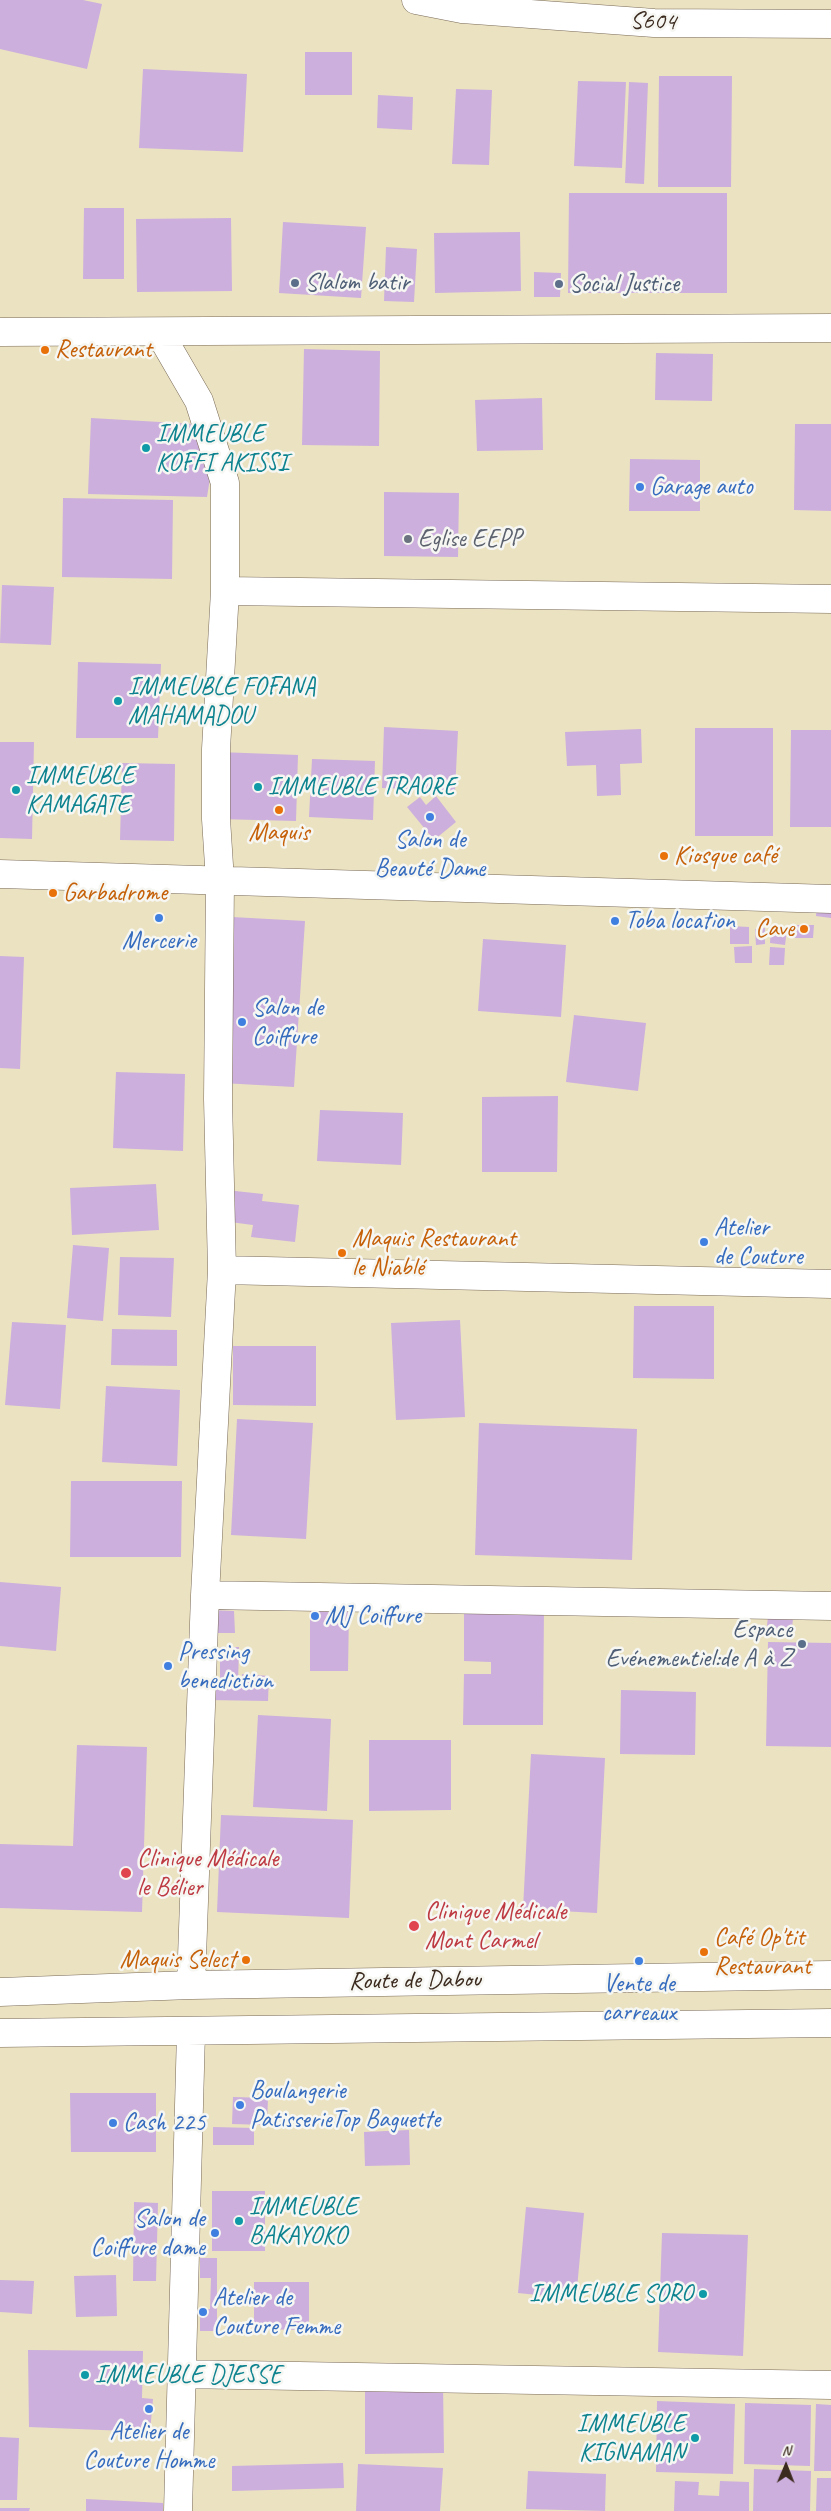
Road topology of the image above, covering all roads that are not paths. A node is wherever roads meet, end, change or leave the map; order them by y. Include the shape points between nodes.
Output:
1 (416, 0) edge
2 (831, 24) edge
3 (831, 328) edge
4 (0, 332) edge
5 (159, 332) junction
6 (225, 591) junction
7 (831, 600) edge
8 (0, 874) edge
9 (220, 881) junction
10 (831, 899) edge
11 (222, 1270) junction
12 (831, 1284) edge
13 (205, 1595) junction
14 (831, 1606) edge
15 (831, 1975) edge
16 (191, 1985) junction
17 (0, 1992) edge
18 (831, 2023) edge
19 (191, 2032) junction
20 (0, 2034) edge
21 (180, 2374) junction
22 (831, 2385) edge
23 (178, 2511) edge

1 - 2 street, S604 via 462,9 654,23
3 - 5 street
4 - 5 street
5 - 6 street via 199,401 225,484
6 - 7 street
6 - 9 street via 216,749
8 - 9 street
9 - 10 street
9 - 11 street via 218,1099
11 - 12 street
11 - 13 street
13 - 14 street
13 - 16 street
15 - 16 street, Route de Dabou
16 - 17 street, Route de Dabou
18 - 19 street, Route de Dabou
19 - 20 street, Route de Dabou
19 - 21 street
21 - 22 street
21 - 23 street

